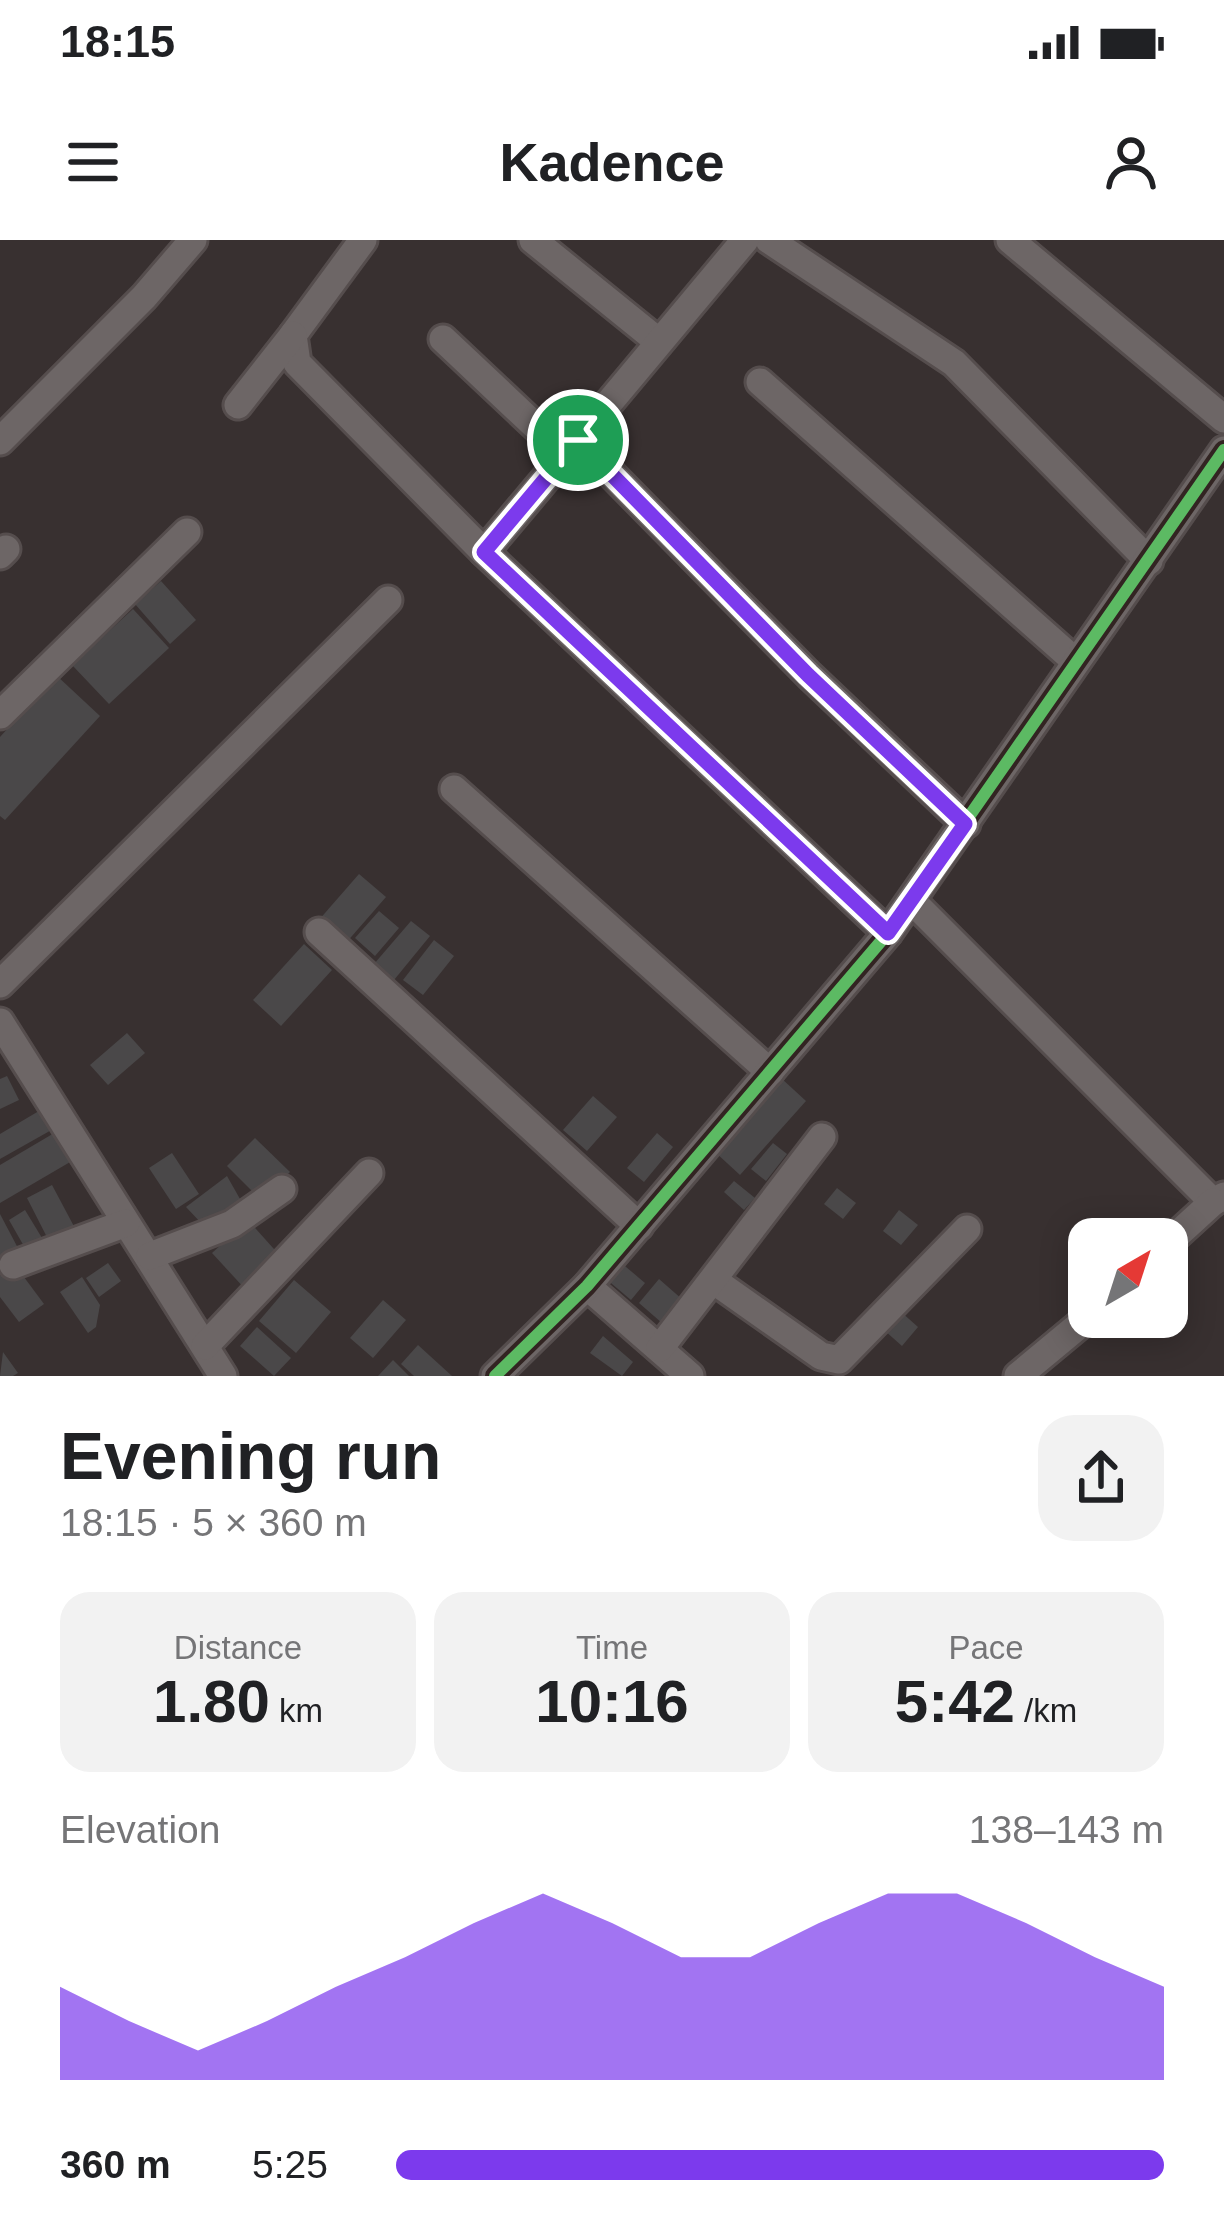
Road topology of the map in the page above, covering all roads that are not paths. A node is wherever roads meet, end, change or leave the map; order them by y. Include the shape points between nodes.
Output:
1 (193, 240) edge
2 (363, 240) edge
3 (532, 240) edge
4 (745, 240) edge
5 (769, 240) edge
6 (1010, 240) edge
7 (293, 335) junction
8 (443, 339) dead end
9 (659, 343) junction
10 (760, 382) dead end
11 (238, 405) dead end
12 (1224, 419) edge
13 (0, 441) edge
14 (572, 447) junction
15 (1224, 450) edge
16 (187, 532) dead end
17 (484, 552) junction
18 (1149, 560) junction
19 (388, 600) dead end
20 (1076, 661) junction
21 (0, 715) edge
22 (454, 789) dead end
23 (965, 824) junction
24 (912, 901) junction
25 (320, 932) dead end
26 (888, 933) junction
27 (0, 984) edge
28 (0, 1022) edge
29 (770, 1072) junction
30 (821, 1138) dead end
31 (369, 1173) dead end
32 (283, 1189) dead end
33 (1218, 1199) edge
34 (126, 1223) junction
35 (1188, 1225) edge
36 (639, 1226) junction
37 (967, 1229) dead end
38 (150, 1256) junction
39 (13, 1265) dead end
40 (713, 1280) junction
41 (587, 1286) junction
42 (1068, 1334) edge
43 (206, 1346) junction
44 (671, 1365) edge
45 (223, 1376) edge
46 (495, 1376) edge
47 (1018, 1376) edge

1 - 13 street
2 - 7 street
3 - 9 street
4 - 9 street
5 - 18 street via 954,363
6 - 12 street
7 - 11 street
7 - 17 street via 297,363
8 - 14 street
9 - 14 street
10 - 20 street
14 - 17 street
14 - 23 street
15 - 18 street
16 - 21 street
17 - 26 street
18 - 20 street
19 - 27 street
20 - 23 street
22 - 29 street
23 - 24 street
24 - 26 street
24 - 33 street
25 - 36 street
26 - 29 street
28 - 34 street
29 - 36 street
30 - 40 street
31 - 43 street
32 - 38 street via 232,1224
33 - 35 street
34 - 38 street
34 - 39 street
36 - 41 street
37 - 40 street via 839,1360 821,1356
38 - 43 street
40 - 44 street
41 - 44 street
41 - 46 street
42 - 47 street
43 - 45 street

